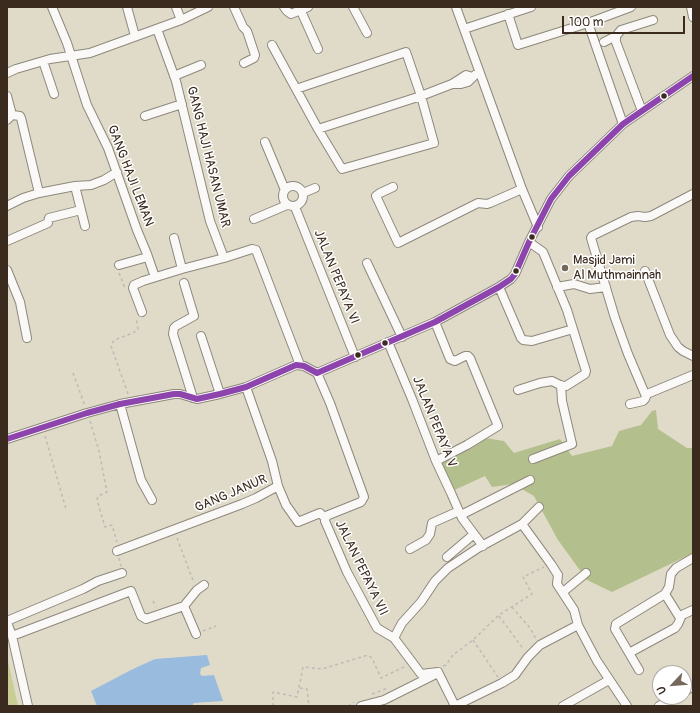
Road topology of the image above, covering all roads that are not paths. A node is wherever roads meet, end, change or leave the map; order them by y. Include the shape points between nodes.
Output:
1 (52, 7) edge
2 (127, 7) edge
3 (176, 7) edge
4 (208, 7) edge
5 (234, 7) edge
6 (284, 7) edge
7 (353, 7) edge
8 (456, 7) edge
9 (530, 7) edge
10 (631, 7) edge
11 (691, 7) edge
12 (305, 9) edge
13 (508, 14) junction
14 (693, 16) edge
15 (180, 20) junction
16 (653, 20) dead end
17 (588, 23) junction
18 (157, 28) junction
19 (464, 29) junction
20 (366, 33) dead end
21 (135, 36) junction
22 (616, 36) junction
23 (604, 42) dead end
24 (272, 45) dead end
25 (318, 49) dead end
26 (70, 56) junction
27 (43, 61) junction
28 (244, 63) dead end
29 (201, 65) dead end
30 (7, 73) edge
31 (476, 75) junction
32 (174, 76) junction
33 (693, 76) edge
34 (296, 89) junction
35 (54, 94) dead end
36 (7, 96) edge
37 (421, 96) junction
38 (182, 104) junction
39 (642, 111) junction
40 (144, 116) dead end
41 (9, 117) edge
42 (623, 124) junction
43 (318, 129) junction
44 (265, 142) dead end
45 (117, 172) junction
46 (76, 186) junction
47 (393, 187) dead end
48 (315, 188) dead end
49 (522, 189) junction
50 (285, 190) junction
51 (39, 193) junction
52 (303, 193) junction
53 (693, 194) edge
54 (7, 206) edge
55 (291, 206) junction
56 (81, 210) junction
57 (254, 219) dead end
58 (85, 226) dead end
59 (538, 227) junction
60 (174, 238) dead end
61 (7, 241) edge
62 (529, 242) junction
63 (147, 254) junction
64 (224, 258) junction
65 (367, 263) dead end
66 (119, 265) road end
67 (182, 269) junction
68 (7, 270) edge
69 (645, 271) dead end
70 (155, 277) junction
71 (184, 283) dead end
72 (499, 287) junction
73 (557, 287) junction
74 (606, 287) junction
75 (139, 315) road end
76 (435, 322) junction
77 (573, 329) junction
78 (201, 336) dead end
79 (402, 337) junction
80 (27, 338) dead end
81 (388, 342) junction
82 (693, 356) edge
83 (355, 357) junction
84 (300, 365) junction
85 (318, 373) junction
86 (693, 375) edge
87 (561, 385) junction
88 (246, 387) junction
89 (518, 390) dead end
90 (220, 394) junction
91 (647, 394) junction
92 (193, 398) junction
93 (120, 404) junction
94 (630, 404) dead end
95 (7, 439) edge
96 (533, 459) dead end
97 (436, 461) junction
98 (530, 480) dead end
99 (278, 486) junction
100 (152, 500) dead end
101 (539, 507) dead end
102 (460, 513) junction
103 (325, 518) junction
104 (522, 524) junction
105 (474, 534) junction
106 (483, 546) junction
107 (410, 549) dead end
108 (117, 551) dead end
109 (447, 557) dead end
110 (693, 558) edge
111 (122, 573) dead end
112 (586, 573) dead end
113 (200, 588) road end
114 (563, 592) junction
115 (665, 594) junction
116 (184, 606) junction
117 (693, 610) edge
118 (680, 618) junction
119 (7, 621) edge
120 (578, 625) junction
121 (196, 634) road end
122 (12, 636) junction
123 (394, 638) junction
124 (629, 653) junction
125 (439, 670) junction
126 (639, 670) dead end
127 (609, 680) junction
128 (359, 702) edge
129 (28, 706) edge
130 (455, 706) edge
131 (563, 706) edge
132 (627, 706) edge

1 - 26 street, GANG HAJI LEMAN
2 - 21 street
3 - 15 street
4 - 15 street
5 - 28 street via 255,55
6 - 12 street via 291,14
7 - 20 street
8 - 19 street
9 - 13 street
10 - 17 street
11 - 14 street
12 - 25 street
13 - 17 street via 518,45
13 - 19 street
15 - 18 street
16 - 22 street via 622,30
17 - 42 street
18 - 21 street
18 - 32 street, GANG HAJI HASAN UMAR
19 - 31 street
21 - 26 street via 90,53
22 - 23 street
22 - 39 street
24 - 34 street
26 - 27 street
26 - 45 street, GANG HAJI LEMAN via 87,105 105,140
27 - 30 street
27 - 35 street
29 - 32 street
31 - 37 street via 466,76
31 - 49 street
32 - 38 street, GANG HAJI HASAN UMAR
33 - 39 street
34 - 37 street via 406,52
34 - 43 street
36 - 41 street
37 - 43 street
37 - 43 street via 434,144 342,169
38 - 40 street
38 - 64 street, GANG HAJI HASAN UMAR via 210,221
39 - 42 street
41 - 51 street via 21,118
42 - 59 street via 569,176 549,204
44 - 50 street, JALAN PEPAYA VI
45 - 46 street via 91,185
45 - 63 street, GANG HAJI LEMAN
46 - 51 street
46 - 56 street
47 - 49 street via 376,196 398,243 478,203 490,204
48 - 52 street
49 - 59 street
50 - 52 street via 291,186 298,187
50 - 55 street, JALAN PEPAYA VI via 283,198
51 - 54 street
52 - 55 street via 304,199 300,204
53 - 74 street via 651,216 631,217 592,236
55 - 57 street
55 - 83 street, JALAN PEPAYA VI
56 - 58 street
56 - 61 street via 49,218 48,223
59 - 62 street
60 - 67 street
62 - 72 street via 515,274
62 - 73 street via 543,252
63 - 66 street via 147,257
63 - 70 street, GANG HAJI LEMAN
64 - 67 street
64 - 84 street via 256,250
65 - 79 street
67 - 70 street
68 - 80 street via 20,302
69 - 82 street via 670,335 683,352
70 - 75 street via 133,286
71 - 92 street via 194,316 176,326 173,334
72 - 76 street
72 - 77 street via 523,340 532,341
73 - 74 street via 574,284 590,289
73 - 77 street via 568,310
74 - 91 street via 628,354
76 - 79 street
76 - 97 street via 450,360 465,356 470,358 498,426
77 - 87 street via 586,372 566,386
78 - 90 street
79 - 81 street
81 - 83 street
81 - 97 street, JALAN PEPAYA V
83 - 85 street
84 - 85 street
84 - 88 street
85 - 103 street, JALAN PEPAYA VII via 364,497 362,502
86 - 91 street
87 - 89 street via 552,380
87 - 96 street via 572,444
88 - 90 street
88 - 99 street, GANG JANUR via 272,460
90 - 92 street
91 - 94 street via 645,400
92 - 93 street via 174,394
93 - 95 street
93 - 100 street via 141,480
97 - 102 street, JALAN PEPAYA V
98 - 102 street
99 - 103 street via 286,505 298,522 320,514
99 - 108 street, GANG JANUR via 256,498
101 - 104 street
102 - 105 street, JALAN PEPAYA V
102 - 107 street via 432,523 426,540
103 - 123 street, JALAN PEPAYA VII via 347,572 377,628
104 - 106 street
104 - 114 street via 558,575 557,584
105 - 106 street, JALAN PEPAYA V
105 - 109 street
106 - 123 street via 448,568 435,581 402,623
110 - 115 street via 671,574
111 - 119 street
112 - 114 street
113 - 116 street
114 - 120 street via 574,610
115 - 118 street
115 - 124 street via 616,624 615,629
116 - 121 street
116 - 122 street via 146,619 141,616 131,592
117 - 118 street
118 - 124 street via 675,628
119 - 122 street
120 - 127 street
120 - 130 street via 540,645 515,675
122 - 129 street
123 - 125 street, JALAN PEPAYA VII via 421,674
124 - 126 street
125 - 128 street via 427,679 384,700
125 - 130 street
127 - 131 street
127 - 132 street

